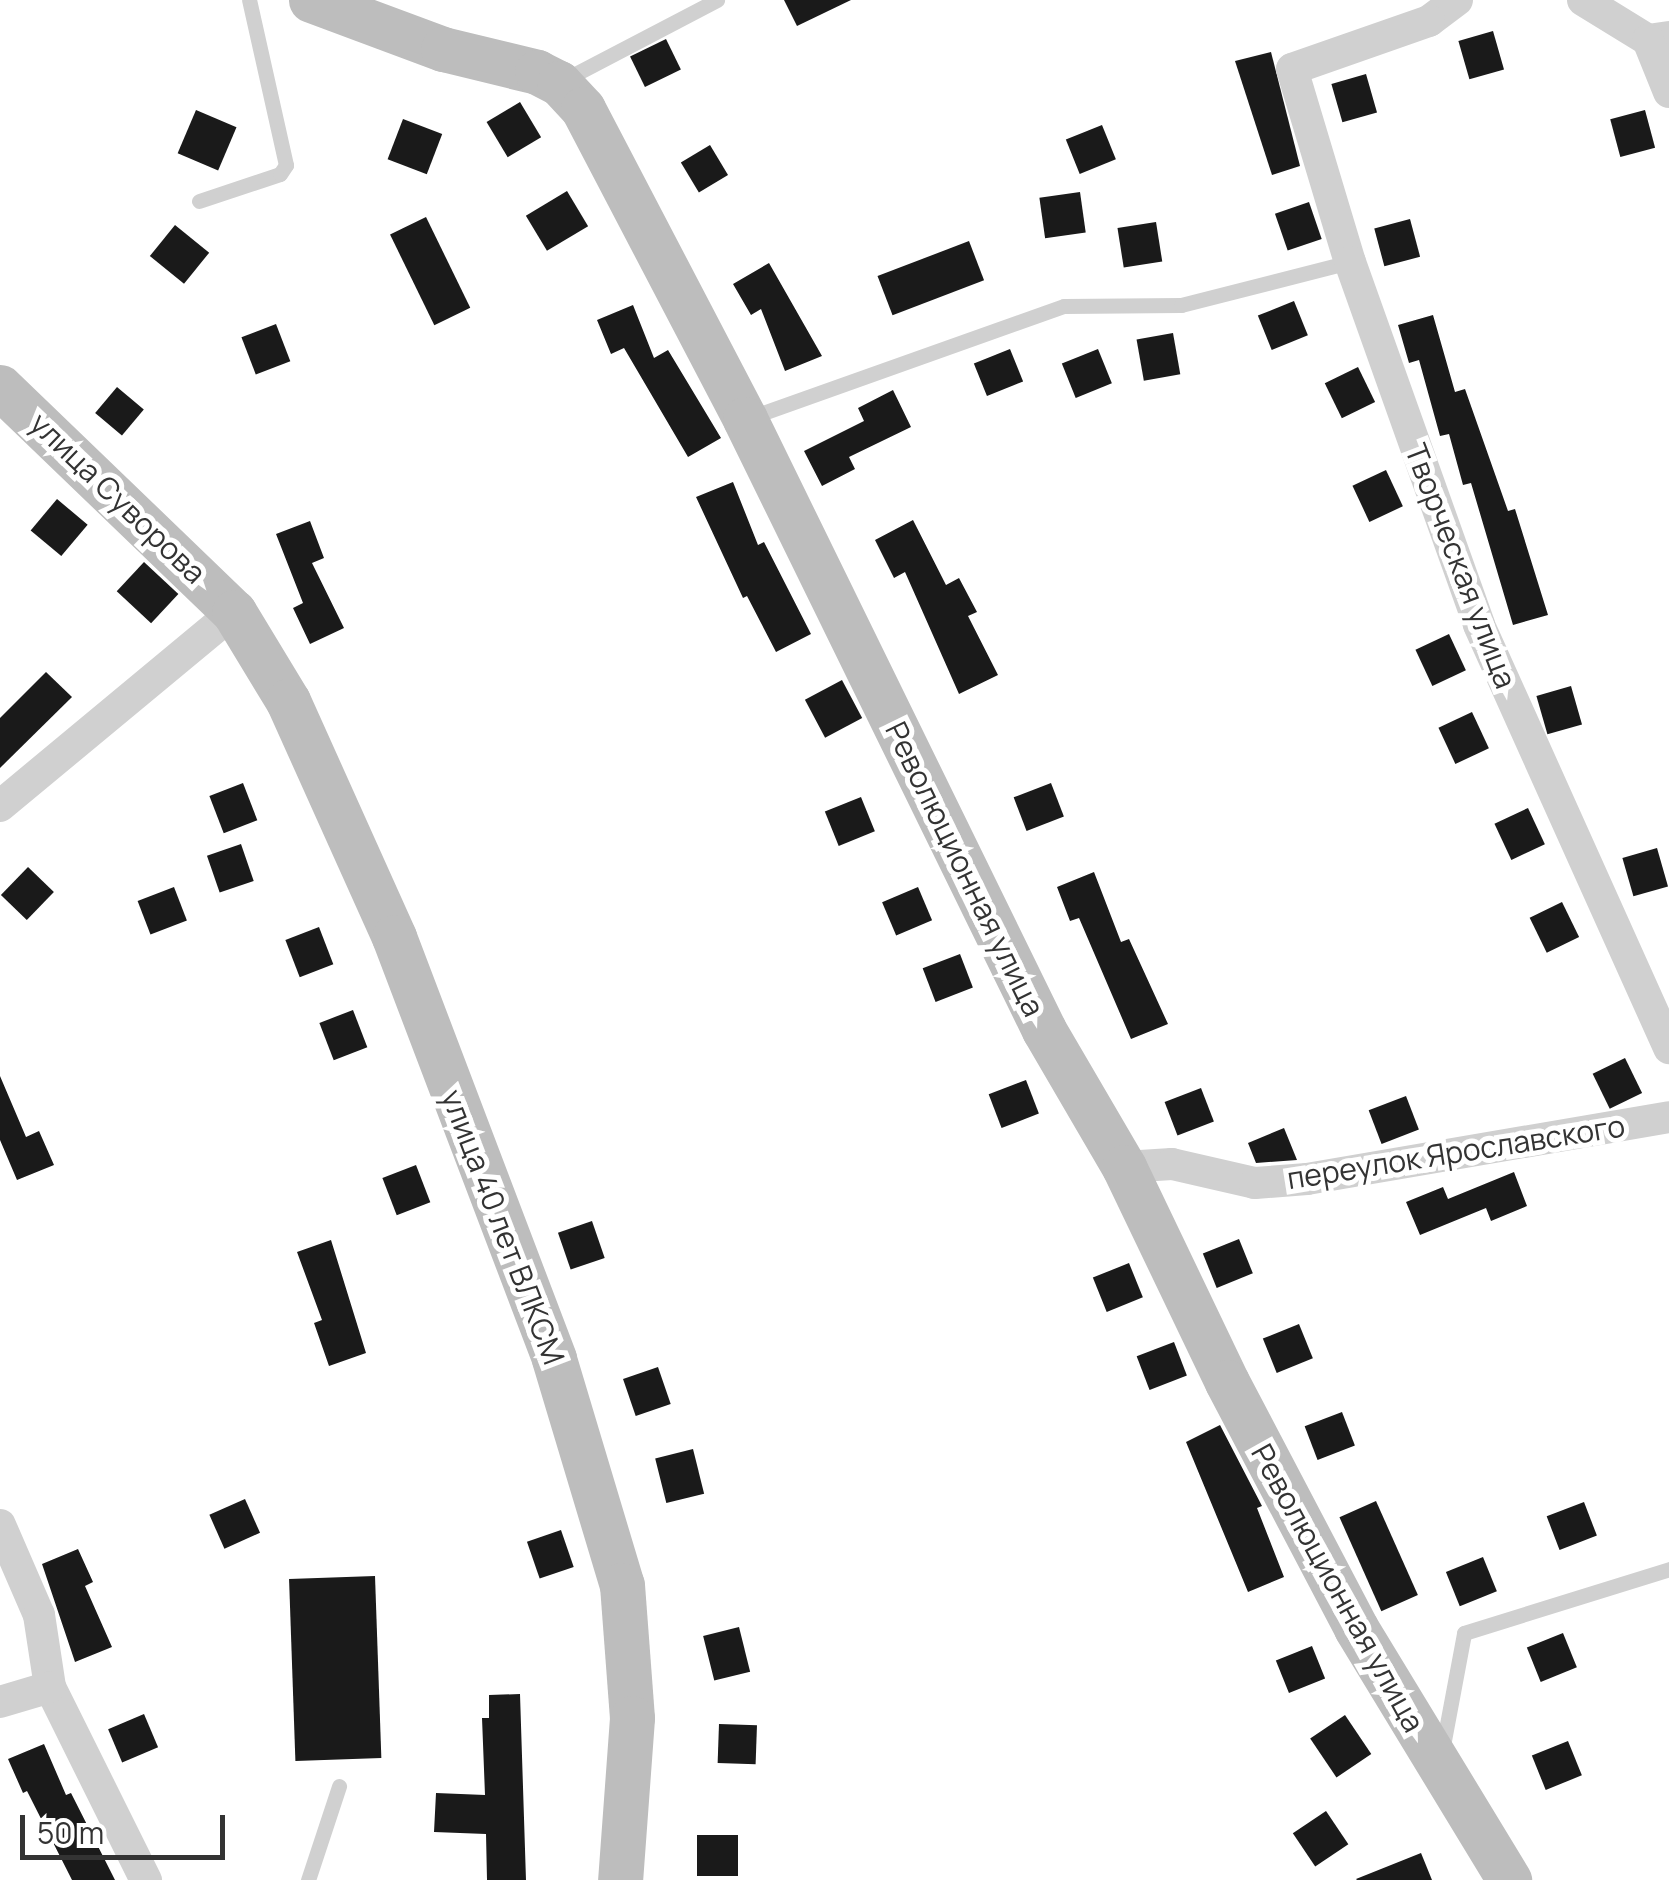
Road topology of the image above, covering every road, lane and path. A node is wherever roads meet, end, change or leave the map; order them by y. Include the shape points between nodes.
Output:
1 (250, 0) edge
2 (311, 0) edge
3 (717, 0) edge
4 (1457, 0) edge
5 (1583, 0) edge
6 (1658, 38) edge
7 (559, 83) junction
8 (1669, 92) edge
9 (198, 201) dead end
10 (1350, 262) junction
11 (0, 387) edge
12 (745, 419) junction
13 (234, 612) junction
14 (0, 806) edge
15 (1669, 1048) edge
16 (1669, 1117) edge
17 (1124, 1167) junction
18 (0, 1525) edge
19 (1669, 1568) edge
20 (50, 1687) junction
21 (0, 1702) edge
22 (1439, 1770) junction
23 (339, 1786) dead end
24 (146, 1880) edge
25 (308, 1880) edge
26 (620, 1880) edge
27 (1509, 1880) edge

1 - 9 lane via 286,166 280,174
2 - 7 street
3 - 7 lane
4 - 10 street, Творческая улица via 1430,22 1292,69
5 - 6 street
6 - 8 street
7 - 12 street, Революционная улица via 582,108
10 - 12 lane via 1181,305 1064,306
10 - 15 street, Творческая улица via 1479,625
11 - 13 street, улица Суворова
12 - 17 street, Революционная улица via 1044,1030
13 - 14 street
13 - 26 street, улица 40 лет ВЛКСМ via 288,700 394,937 554,1359 602,1512 629,1642 632,1718
16 - 17 street, переулок Ярославского via 1307,1179 1255,1183 1172,1164
17 - 22 street, Революционная улица via 1254,1434
18 - 20 street via 39,1615
19 - 22 lane via 1464,1633
20 - 21 street
20 - 24 street
22 - 27 street, Революционная улица
23 - 25 lane

